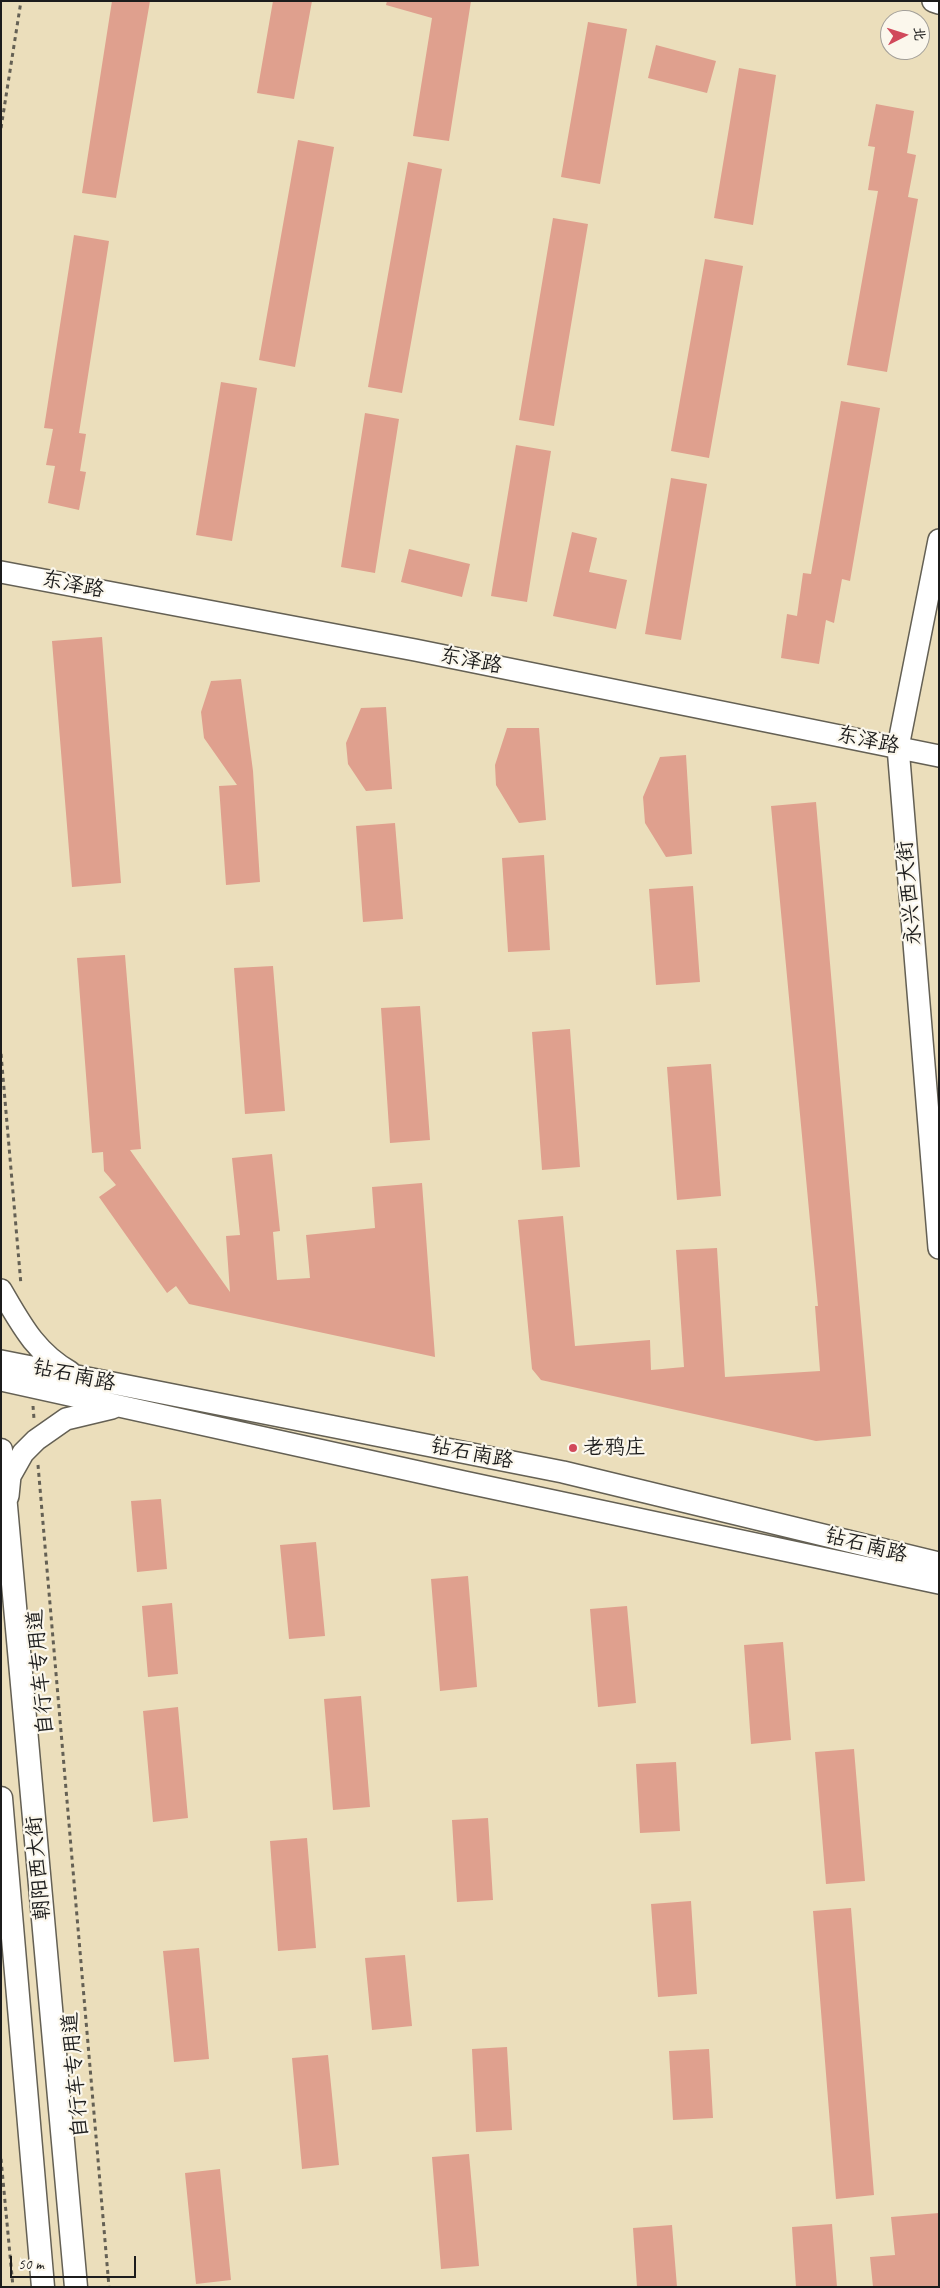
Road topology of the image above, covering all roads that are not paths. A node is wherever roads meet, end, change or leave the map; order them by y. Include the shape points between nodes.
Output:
1 (932, 1) edge
2 (939, 3) edge
3 (939, 540) edge
4 (1, 572) edge
5 (898, 747) junction
6 (939, 756) edge
7 (939, 1248) edge
8 (1, 1290) edge
9 (1, 1361) edge
10 (82, 1378) junction
11 (1, 1380) edge
12 (120, 1406) junction
13 (1, 1450) edge
14 (7, 1511) junction
15 (939, 1563) edge
16 (939, 1583) edge
17 (1, 1798) edge
18 (43, 2287) edge
19 (76, 2287) edge

1 - 2 main road
3 - 5 main road, 永兴西大街
4 - 5 main road, 东泽路 via 415,650
5 - 6 main road, 东泽路
5 - 7 main road, 永兴西大街
8 - 10 main road via 37,1347 53,1362
9 - 10 main road, 钻石南路
10 - 15 main road, 钻石南路 via 563,1472
11 - 12 main road, 钻石南路
12 - 14 main road via 66,1420 23,1452 10,1476
12 - 16 main road, 钻石南路
13 - 14 main road, 朝阳西大街
14 - 19 main road, 朝阳西大街
17 - 18 main road, 朝阳西大街

